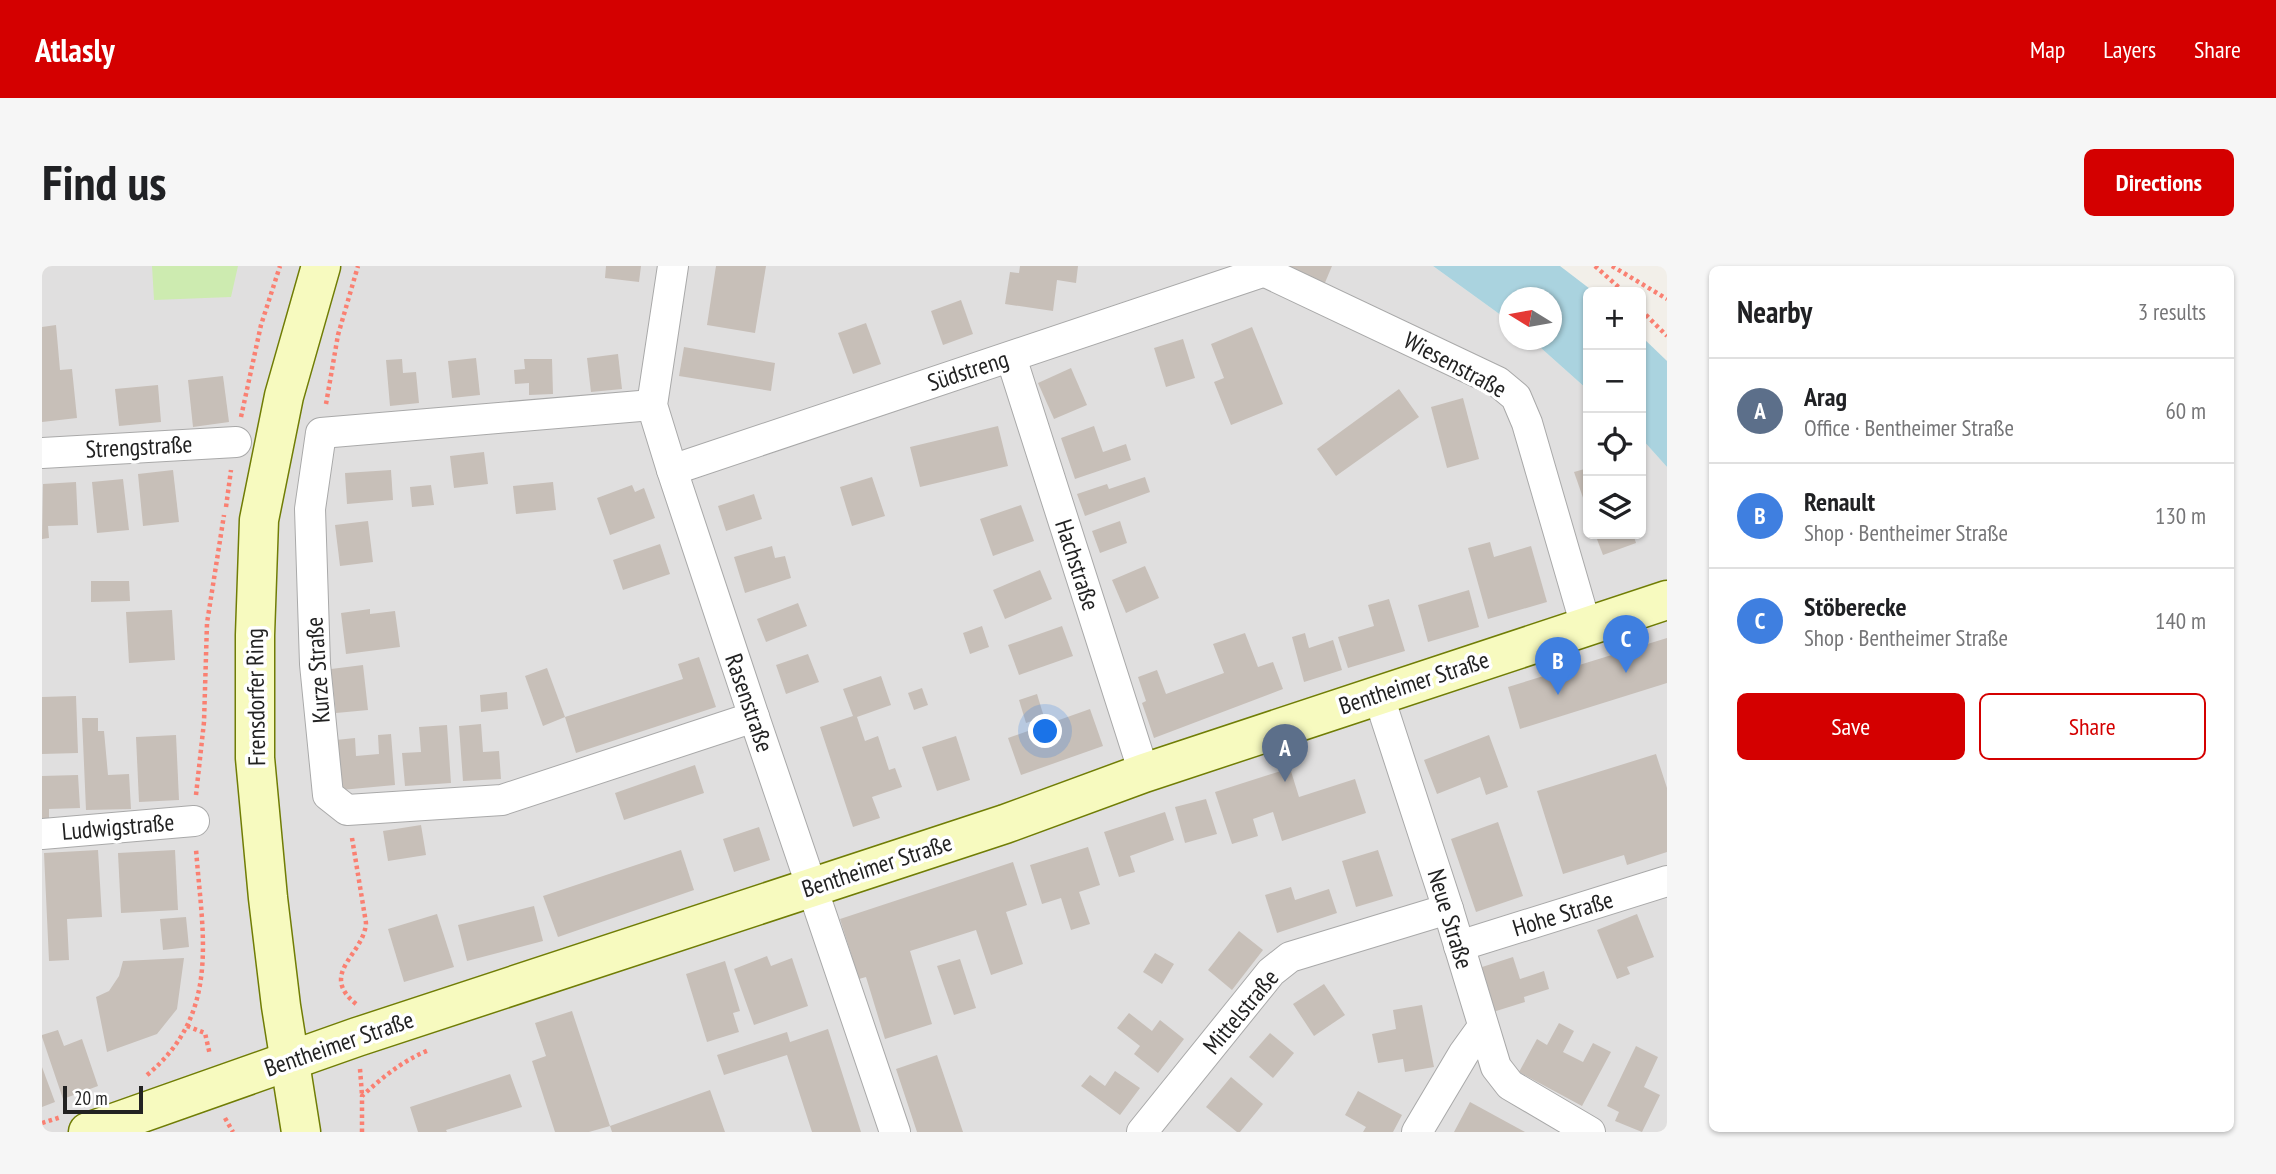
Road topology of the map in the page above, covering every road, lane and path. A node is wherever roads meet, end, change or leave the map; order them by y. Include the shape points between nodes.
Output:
1 (280, 266) edge
2 (321, 266) edge
3 (358, 266) edge
4 (673, 266) edge
5 (1595, 266) edge
6 (1612, 266) edge
7 (1259, 269) edge
8 (1618, 287) edge
9 (1667, 299) edge
10 (1646, 315) edge
11 (1667, 336) edge
12 (1011, 357) junction
13 (652, 405) junction
14 (321, 433) junction
15 (236, 442) junction
16 (42, 453) edge
17 (672, 470) junction
18 (1667, 600) edge
19 (1586, 626) junction
20 (1378, 694) junction
21 (754, 717) junction
22 (1144, 773) junction
23 (347, 810) junction
24 (194, 821) junction
25 (42, 834) edge
26 (1667, 881) edge
27 (812, 887) junction
28 (1448, 909) junction
29 (1459, 946) junction
30 (1482, 1028) junction
31 (357, 1037) junction
32 (290, 1062) junction
33 (139, 1082) dead end
34 (362, 1096) dead end
35 (42, 1123) edge
36 (76, 1124) edge
37 (227, 1125) dead end
38 (233, 1132) edge
39 (301, 1132) edge
40 (895, 1132) edge
41 (1142, 1132) edge
42 (1417, 1132) edge
43 (1590, 1132) edge

1 - 15 path via 261,325
2 - 32 street, Frensdorfer Ring via 284,396 259,520 254,635 255,758
3 - 14 path via 338,335
4 - 13 street, Rasenstraße
5 - 8 path
6 - 9 path
7 - 12 street, Südstreng
7 - 19 street, Wiesenstraße via 1498,382 1516,397
10 - 11 path
12 - 17 street, Südstreng
12 - 22 street, Hachstraße
13 - 14 street
13 - 17 street, Rasenstraße
14 - 23 street, Kurze Straße via 310,509 315,664 328,795
15 - 16 street, Strengstraße
15 - 24 path via 207,623
17 - 21 street, Rasenstraße
18 - 19 street, Bentheimer Straße
19 - 20 street, Bentheimer Straße
20 - 22 street, Bentheimer Straße
20 - 28 street, Neue Straße
21 - 23 street via 502,800
21 - 27 street, Rasenstraße
22 - 27 street, Bentheimer Straße
23 - 31 path via 366,923 342,975 345,995 356,1003
24 - 25 street, Ludwigstraße
24 - 33 path via 203,975 195,1009 177,1043
26 - 29 street, Hohe Straße
27 - 31 street, Bentheimer Straße
27 - 40 street, Rasenstraße
28 - 29 street, Neue Straße
28 - 41 street, Mittelstraße via 1290,957 1271,972
29 - 30 street, Neue Straße
30 - 42 street
30 - 43 street, Neue Straße via 1496,1067 1510,1085
31 - 32 street, Bentheimer Straße
31 - 34 path
32 - 36 street, Bentheimer Straße
32 - 39 street, Frensdorfer Ring
35 - 36 path
37 - 38 path

